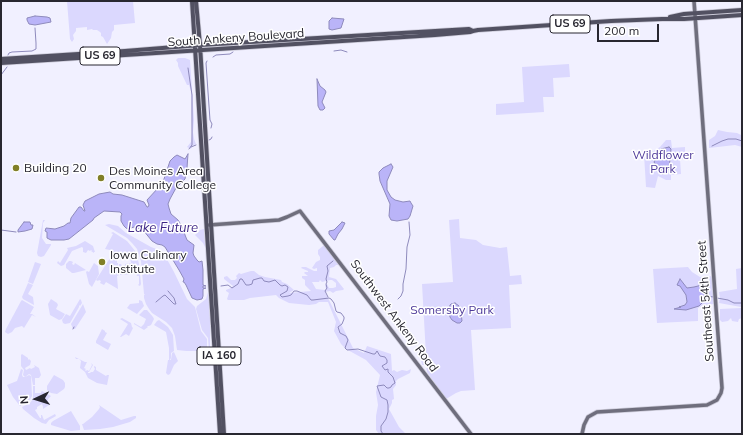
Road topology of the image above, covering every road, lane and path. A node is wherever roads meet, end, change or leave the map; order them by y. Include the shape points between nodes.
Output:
1 (192, 1) edge
2 (196, 1) edge
3 (694, 1) edge
4 (742, 10) edge
5 (742, 15) edge
6 (695, 16) junction
7 (194, 35) junction
8 (187, 48) junction
9 (197, 48) junction
10 (75, 56) junction
11 (1, 59) edge
12 (196, 60) junction
13 (1, 63) edge
14 (209, 225) junction
15 (220, 434) edge
16 (224, 434) edge
17 (471, 434) edge
18 (582, 434) edge

1 - 7 main road, IA 160
2 - 9 main road, IA 160
3 - 6 street, Southeast 54th Street
4 - 6 main road, US 69
5 - 6 main road, US 69
6 - 9 main road, South Ankeny Boulevard / US 69 via 435,35
6 - 18 street, Southeast 54th Street via 722,388 720,396 707,404 595,412 584,425
7 - 8 main road
7 - 9 main road, IA 160
8 - 9 main road, South Ankeny Boulevard / US 69
8 - 10 main road, South Ankeny Boulevard / US 69
8 - 12 main road
9 - 12 main road, IA 160
9 - 14 main road, IA 160 via 205,128
10 - 11 main road, South Ankeny Boulevard / US 69
10 - 13 main road, South Ankeny Boulevard / US 69
12 - 14 main road, IA 160
14 - 15 main road, IA 160
14 - 16 main road, IA 160
14 - 17 street, Southwest Ankeny Road via 279,220 300,211

